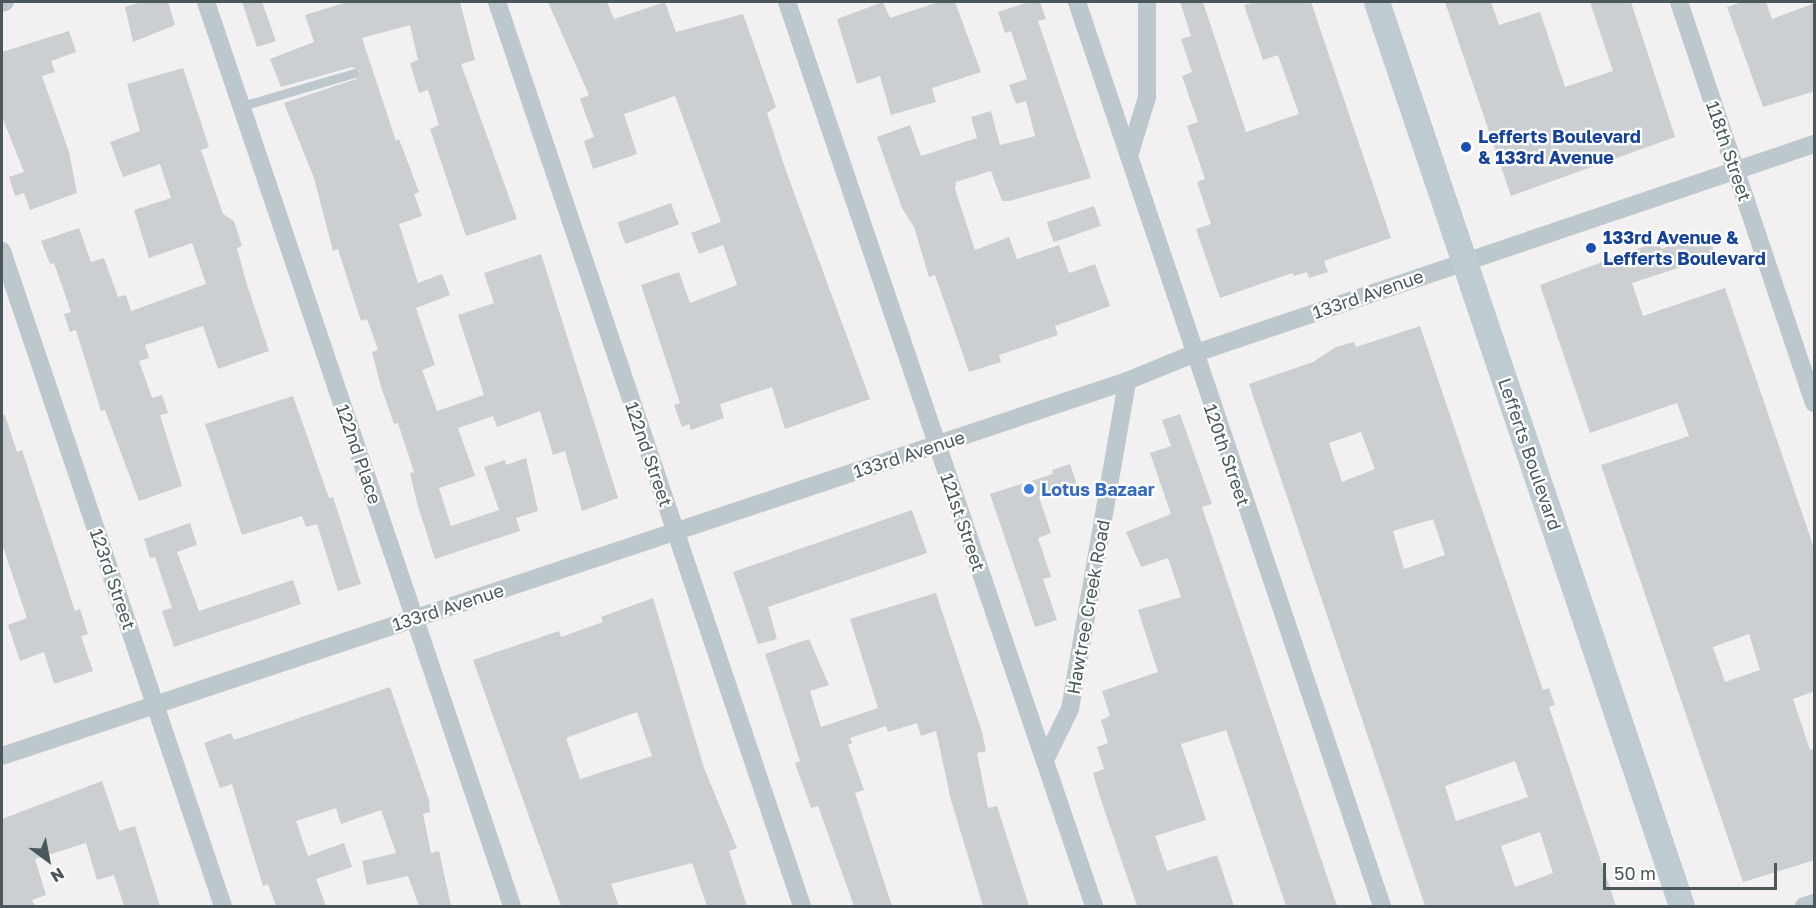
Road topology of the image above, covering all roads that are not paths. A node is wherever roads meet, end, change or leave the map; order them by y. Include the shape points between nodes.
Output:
1 (206, 2) edge
2 (497, 2) edge
3 (787, 2) edge
4 (1077, 2) edge
5 (1147, 2) edge
6 (1377, 2) edge
7 (1678, 2) edge
8 (354, 73) dead end
9 (242, 106) junction
10 (1815, 144) edge
11 (1130, 153) junction
12 (1736, 171) junction
13 (2, 251) edge
14 (1465, 262) junction
15 (1193, 354) junction
16 (1127, 381) junction
17 (1815, 403) edge
18 (936, 445) junction
19 (676, 531) junction
20 (415, 618) junction
21 (155, 705) junction
22 (2, 756) edge
23 (1046, 758) junction
24 (1815, 903) edge
25 (223, 906) edge
26 (512, 906) edge
27 (802, 906) edge
28 (1094, 906) edge
29 (1382, 906) edge
30 (1682, 906) edge
31 (1804, 906) edge

1 - 9 street, 122nd Place
2 - 19 street, 122nd Street
3 - 18 street, 121st Street
4 - 11 street, 120th Street
5 - 11 street via 1147,98
6 - 14 main road, Lefferts Boulevard
7 - 12 street, 118th Street
8 - 9 lane
9 - 20 street, 122nd Place
10 - 12 street, 133rd Avenue
11 - 15 street, 120th Street
12 - 14 street, 133rd Avenue
12 - 17 street, 118th Street
13 - 21 street, 123rd Street
14 - 15 street, 133rd Avenue
14 - 30 main road, Lefferts Boulevard
15 - 16 street, 133rd Avenue
15 - 29 street, 120th Street
16 - 18 street, 133rd Avenue
16 - 23 street, Hawtree Creek Road via 1070,709
18 - 19 street, 133rd Avenue
18 - 23 street, 121st Street
19 - 20 street, 133rd Avenue
19 - 27 street, 122nd Street
20 - 21 street, 133rd Avenue
20 - 26 street, 122nd Place
21 - 22 street, 133rd Avenue
21 - 25 street, 123rd Street
23 - 28 street, 121st Street
24 - 31 street

